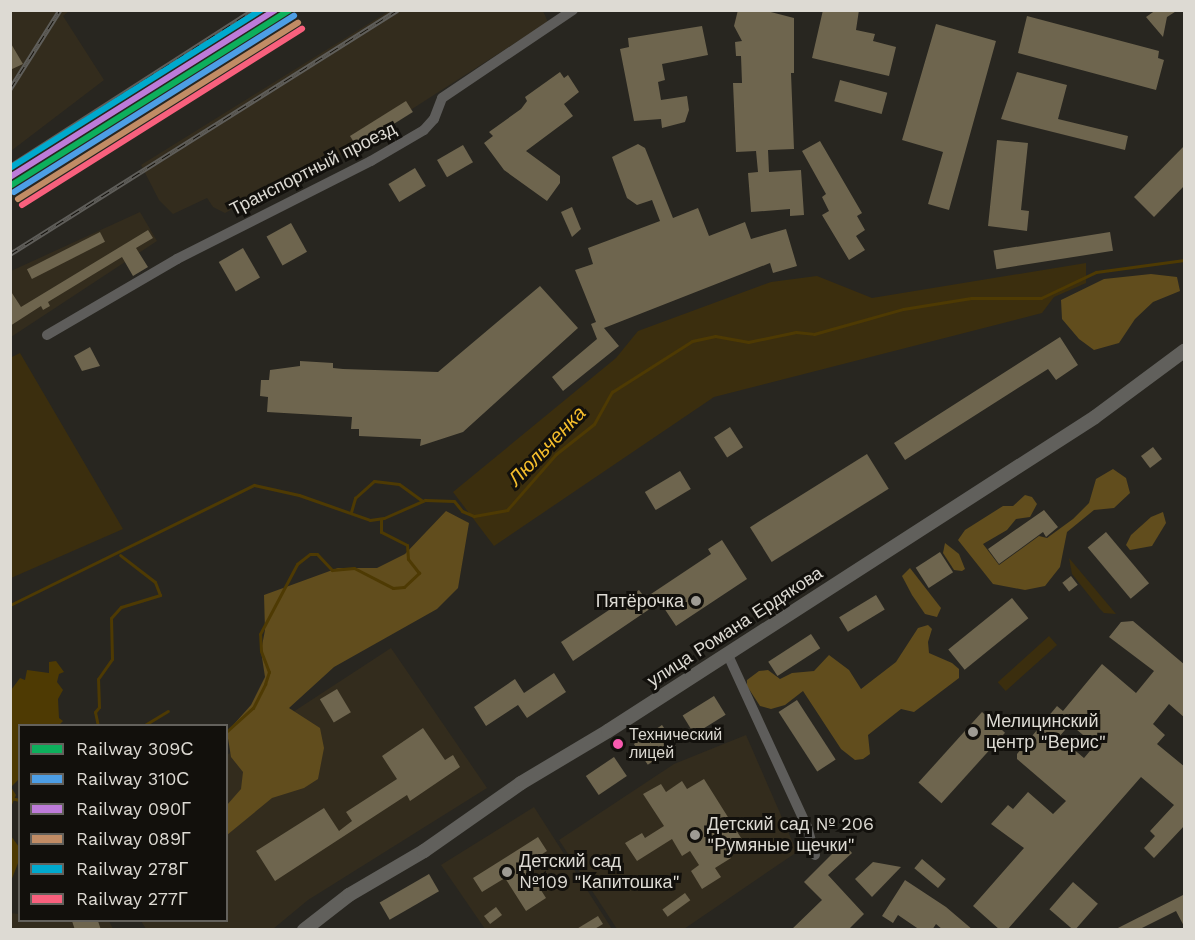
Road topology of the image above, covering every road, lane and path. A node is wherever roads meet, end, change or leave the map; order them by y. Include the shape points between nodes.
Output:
1 (573, 10) edge
2 (47, 335) dead end
3 (1185, 351) edge
4 (727, 653) junction
5 (815, 855) dead end
6 (304, 930) edge

1 - 2 street, Транспортный проезд via 447,95 431,124 414,135 186,254
3 - 4 street, улица Романа Ердякова via 1095,417
4 - 5 street via 807,827
4 - 6 street, улица Романа Ердякова via 521,783 424,851 349,895

